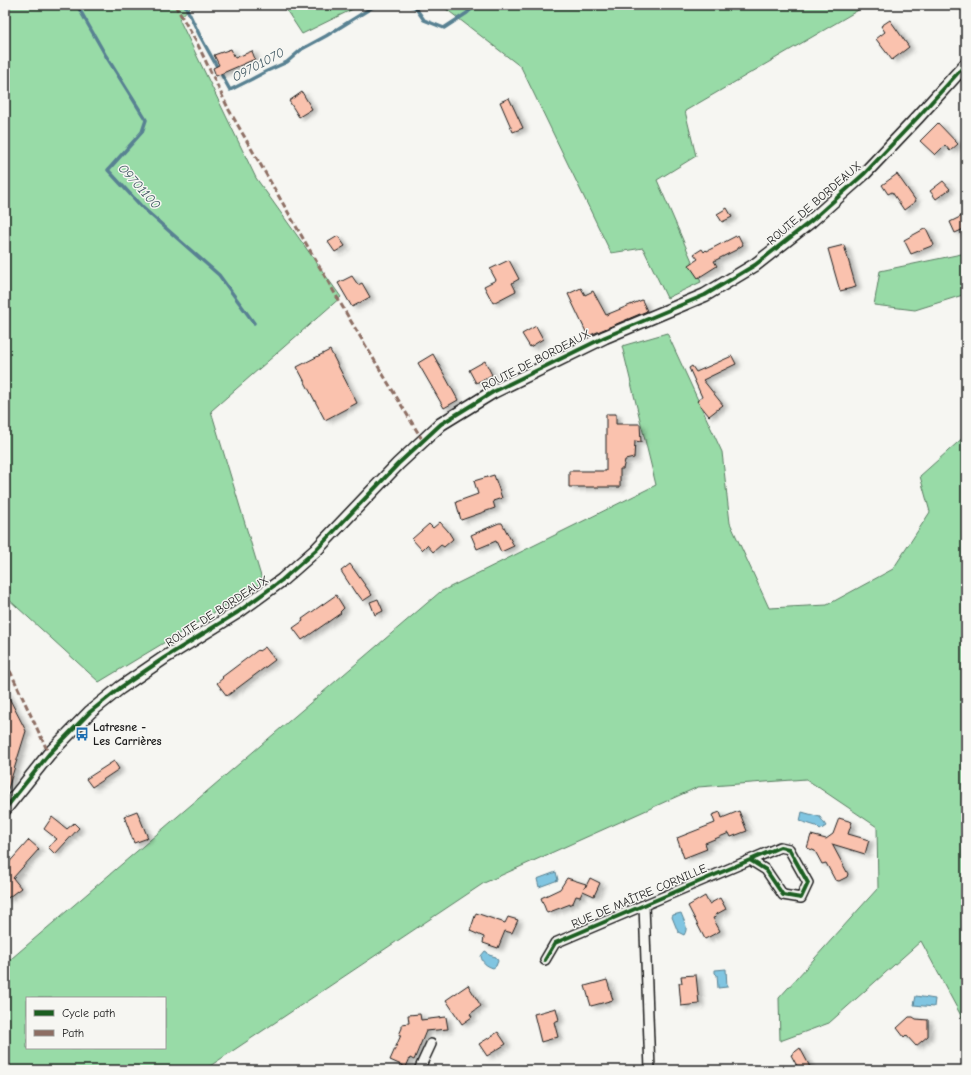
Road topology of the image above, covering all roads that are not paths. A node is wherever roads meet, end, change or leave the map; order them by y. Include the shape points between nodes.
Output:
1 (966, 64) edge
2 (5, 809) edge
3 (750, 860) junction
4 (644, 905) junction
5 (544, 960) dead end
6 (431, 1044) dead end
7 (419, 1070) edge
8 (650, 1070) edge

1 - 2 street, ROUTE DE BORDEAUX via 865,173 811,221 755,265 705,295 605,337 493,392 441,424 398,464 316,550 282,580 238,612 120,688 90,712 48,754
3 - 3 street, RUE DE MAÎTRE CORNILLE via 766,870 783,895 801,898 808,883 789,849 780,847
3 - 4 street, RUE DE MAÎTRE CORNILLE
4 - 5 street, RUE DE MAÎTRE CORNILLE via 555,943
4 - 8 street, RUE DE MAÎTRE CORNILLE
6 - 7 street

